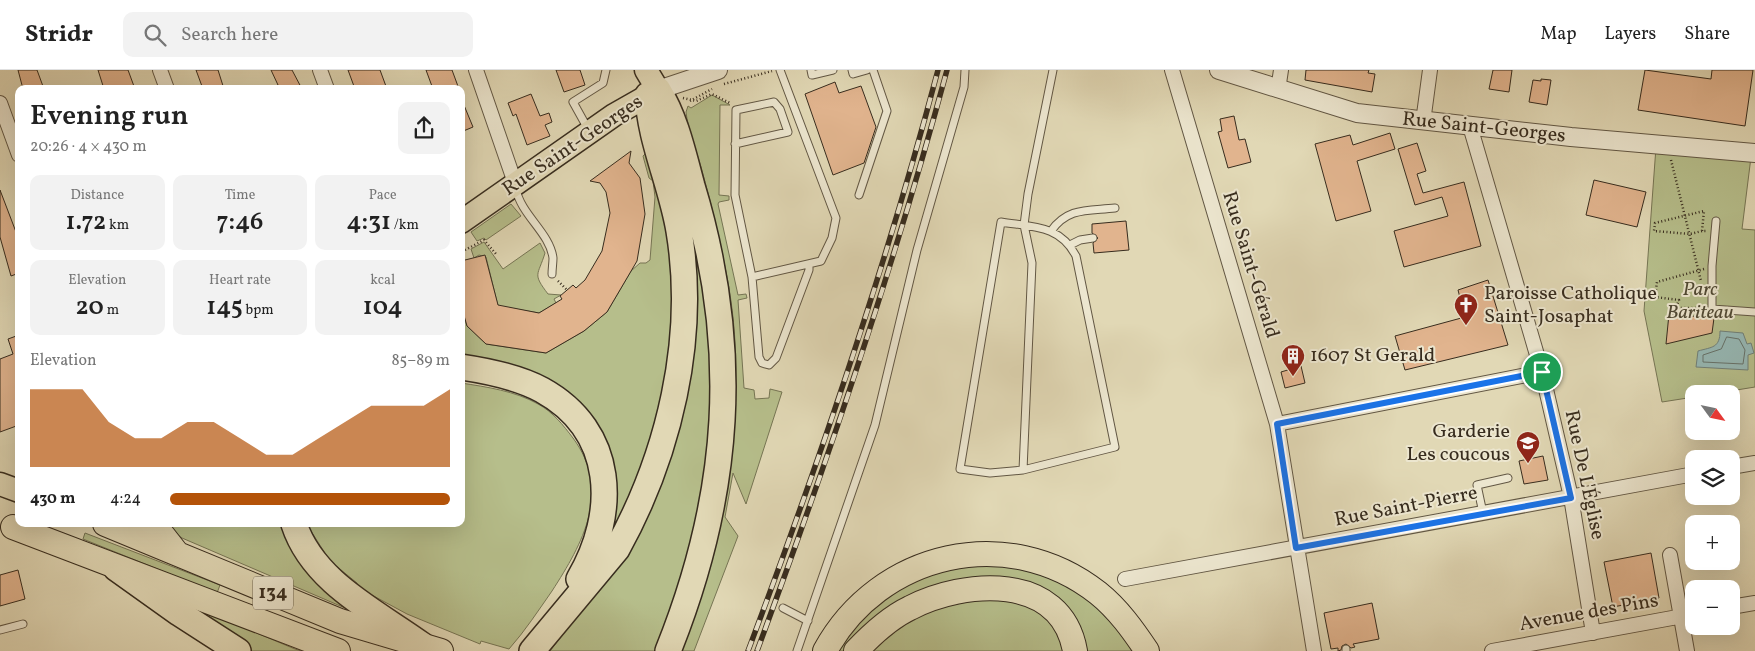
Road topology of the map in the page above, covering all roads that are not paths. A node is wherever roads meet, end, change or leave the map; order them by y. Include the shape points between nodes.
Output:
1 (160, 70) edge
2 (320, 70) edge
3 (476, 70) edge
4 (606, 70) edge
5 (718, 70) edge
6 (780, 70) edge
7 (810, 70) edge
8 (833, 70) edge
9 (852, 70) edge
10 (867, 70) edge
11 (873, 70) edge
12 (965, 70) edge
13 (1053, 70) edge
14 (1172, 70) edge
15 (1219, 70) edge
16 (1281, 70) edge
17 (1430, 70) edge
18 (650, 82) edge
19 (166, 85) edge
20 (326, 85) edge
21 (1278, 90) junction
22 (0, 103) edge
23 (1423, 122) junction
24 (1470, 126) junction
25 (590, 132) junction
26 (15, 144) edge
27 (736, 144) junction
28 (1755, 153) edge
29 (515, 184) junction
30 (859, 195) dead end
31 (1115, 208) dead end
32 (465, 219) edge
33 (1716, 221) dead end
34 (1024, 225) junction
35 (1051, 231) junction
36 (1093, 238) dead end
37 (1070, 245) junction
38 (809, 264) junction
39 (552, 274) road end
40 (752, 277) junction
41 (1755, 312) edge
42 (465, 368) edge
43 (1542, 372) junction
44 (1277, 424) junction
45 (1755, 463) edge
46 (1740, 466) edge
47 (1023, 470) junction
48 (1685, 476) edge
49 (1508, 478) dead end
50 (0, 484) edge
51 (15, 490) edge
52 (1571, 498) junction
53 (1483, 513) junction
54 (8, 527) edge
55 (113, 527) edge
56 (156, 527) edge
57 (295, 527) edge
58 (1296, 548) junction
59 (176, 552) junction
60 (1670, 555) dead end
61 (116, 568) junction
62 (1125, 579) dead end
63 (1755, 603) edge
64 (1740, 606) edge
65 (783, 608) dead end
66 (1685, 608) edge
67 (1685, 615) edge
68 (808, 621) junction
69 (23, 624) dead end
70 (0, 630) edge
71 (1593, 633) junction
72 (1687, 635) edge
73 (537, 645) edge
74 (431, 648) edge
75 (238, 651) edge
76 (338, 651) edge
77 (668, 651) edge
78 (797, 651) edge
79 (825, 651) edge
80 (856, 651) edge
81 (1075, 651) edge
82 (1147, 651) edge
83 (1314, 651) edge
84 (1492, 651) edge
85 (1687, 651) edge

1 - 19 street
2 - 20 street
3 - 29 street
4 - 25 lane via 601,86 573,102
5 - 18 street, Rue Saint-Georges
6 - 38 lane via 836,218 825,257
7 - 8 lane via 812,74
9 - 10 lane via 853,74
11 - 30 lane via 887,111
12 - 68 lane via 964,87 917,250 876,425
13 - 34 lane
14 - 44 street, Rue Saint-Gérald
15 - 21 street, Rue Saint-Georges
16 - 21 street
17 - 23 street
18 - 25 main road, Rue Saint-Georges
18 - 73 highway via 648,117 668,182 681,248 684,311 675,390 650,481 621,543
18 - 77 highway via 669,108 704,228 720,318 724,379 713,503 695,576
21 - 23 street, Rue Saint-Georges via 1357,113
22 - 26 street
23 - 24 street, Rue Saint-Georges
24 - 28 street, Rue Saint-Georges
24 - 43 street, Rue De L'Église
25 - 29 main road, Rue Saint-Georges
27 - 27 lane via 736,110 774,102 788,132
27 - 40 lane via 735,195
29 - 32 main road, Rue Saint-Georges
29 - 39 lane via 519,202 550,248
31 - 35 lane via 1072,212 1063,216
33 - 41 lane via 1710,308
34 - 35 lane
34 - 47 lane via 1032,263
34 - 47 lane via 1001,222 960,469 990,473
35 - 37 lane via 1065,238
36 - 37 lane
37 - 47 lane via 1079,266 1115,447
38 - 40 lane
38 - 40 lane via 776,358 769,365 762,363 759,357
42 - 73 highway via 506,376 550,395 579,421 601,466 605,496 597,542 584,570
43 - 44 street
43 - 52 street, Rue De L'Église
44 - 58 street, Rue Saint-Gérald
45 - 46 street
48 - 52 street, Rue Saint-Pierre
49 - 53 lane via 1477,485
50 - 51 main road
52 - 53 street, Rue Saint-Pierre
52 - 71 street, Rue De L'Église
53 - 58 street, Rue Saint-Pierre
54 - 61 highway, 134
55 - 59 highway, 134
56 - 59 highway
57 - 74 highway via 305,550 326,576
58 - 62 street, Rue Saint-Pierre
58 - 83 street, Rue Saint-Gérald
59 - 74 highway, 134 via 340,621
60 - 66 street
61 - 75 highway
61 - 76 highway, 134
63 - 64 street
65 - 68 lane
67 - 71 street, Avenue des Pins
68 - 78 lane
69 - 70 lane
71 - 84 street, Avenue des Pins
72 - 85 street
79 - 82 highway via 858,606 894,579 948,558 988,554 1034,561 1075,578 1113,607
80 - 81 highway via 886,623 916,604 953,592 991,588 1024,592 1048,605 1069,630

